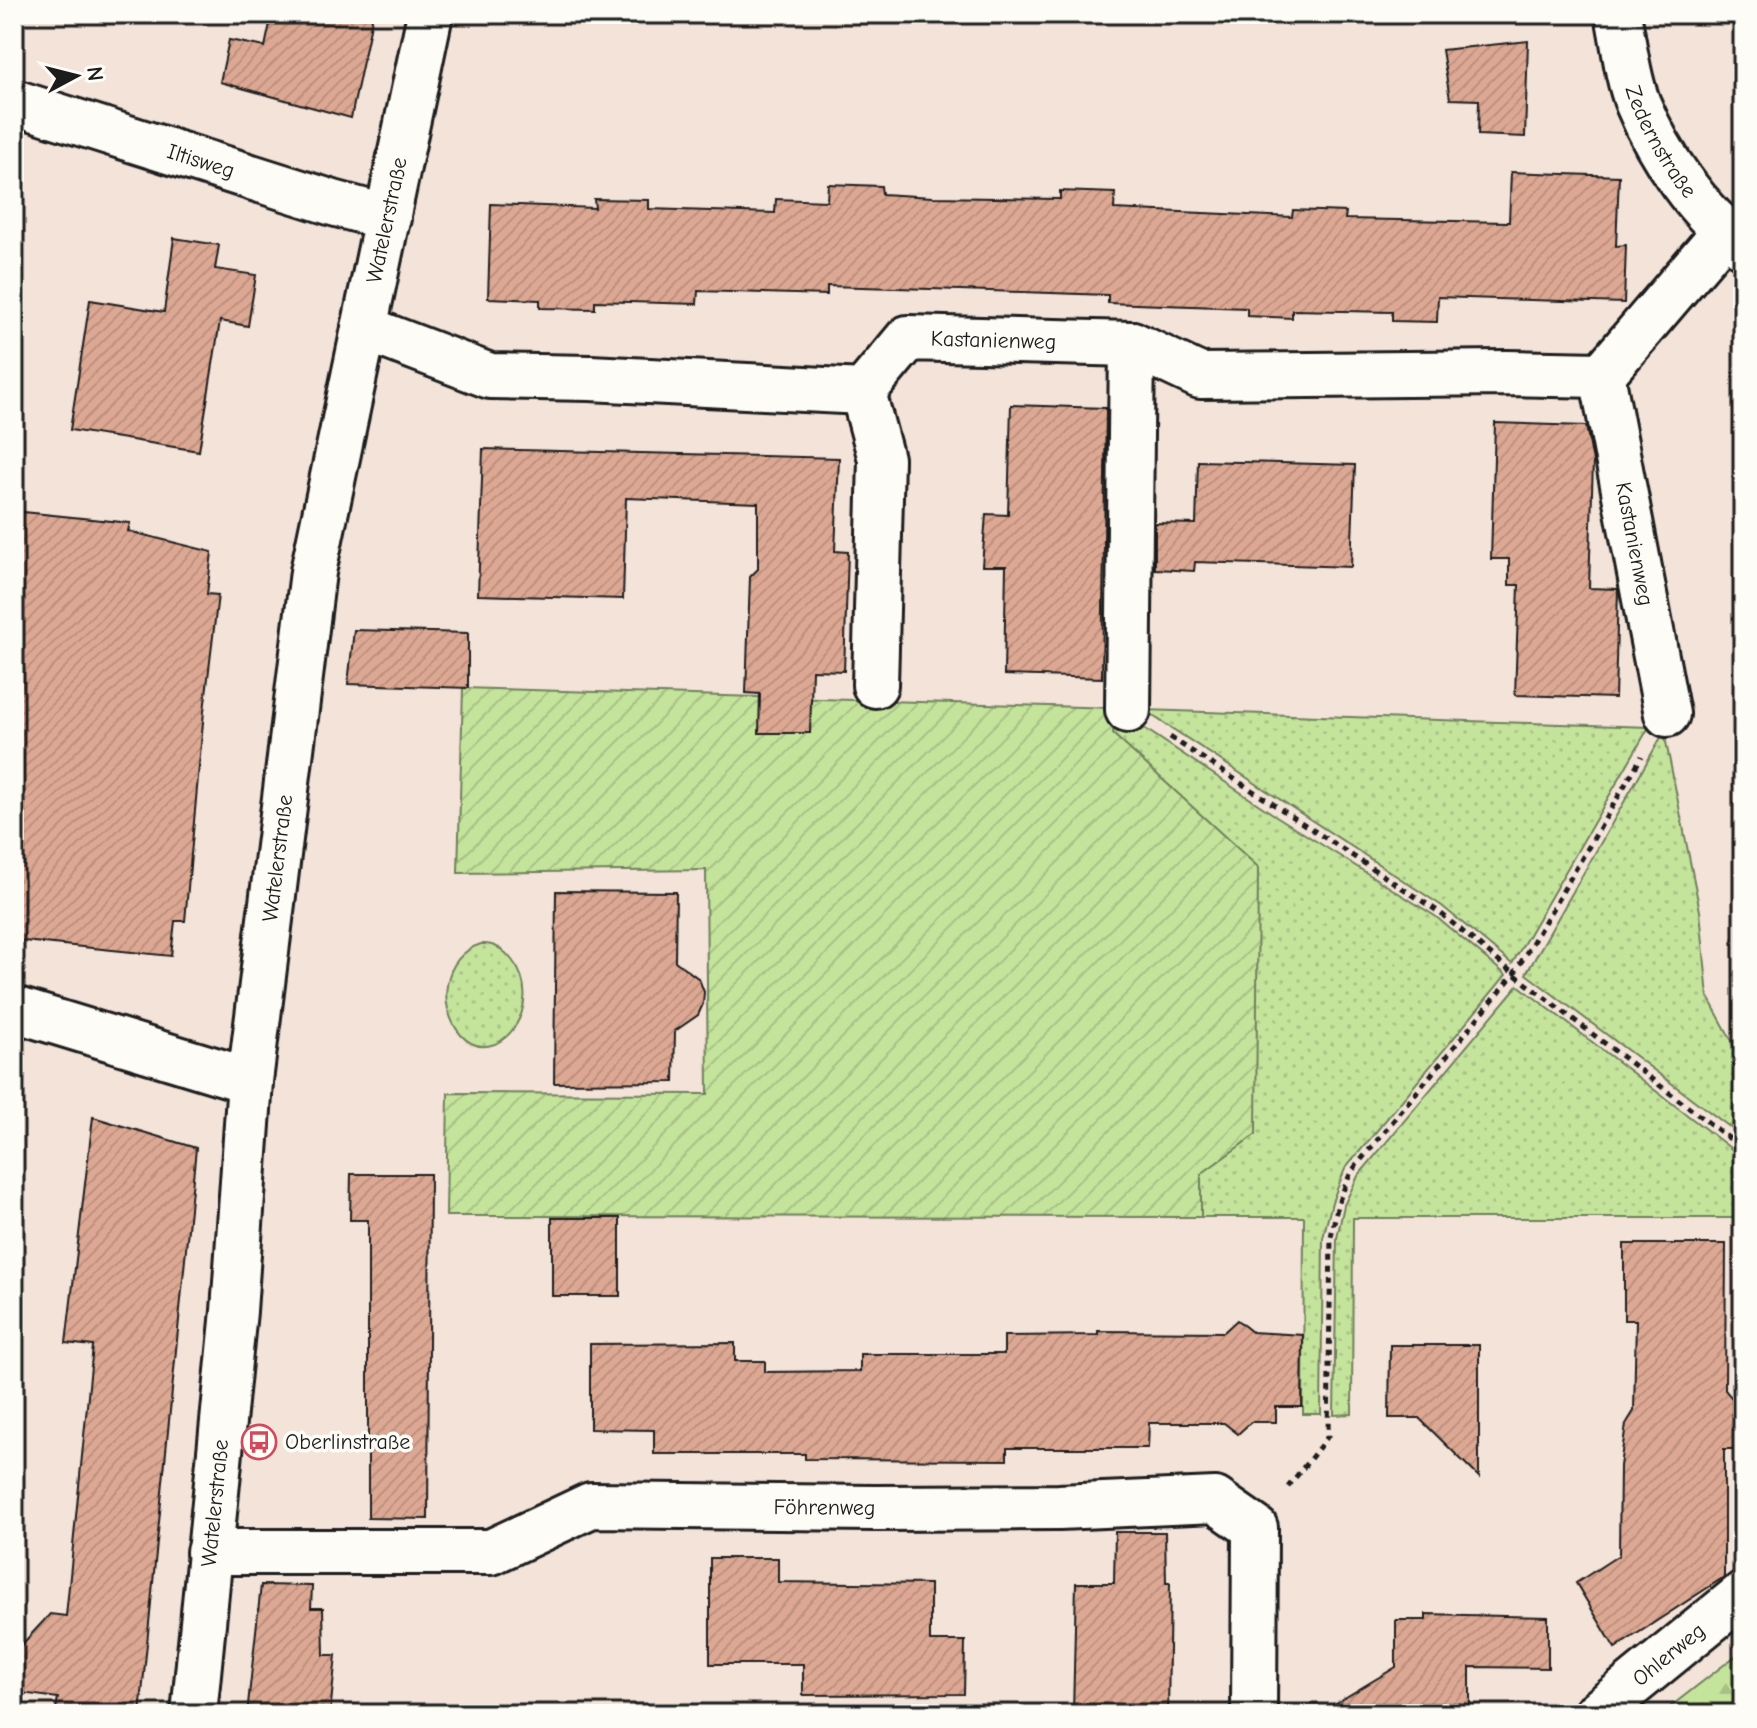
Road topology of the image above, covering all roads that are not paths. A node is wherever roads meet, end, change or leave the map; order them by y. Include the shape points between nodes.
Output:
1 (430, 14) edge
2 (1618, 14) edge
3 (14, 102) edge
4 (388, 218) junction
5 (1734, 239) edge
6 (364, 328) junction
7 (1132, 344) junction
8 (1602, 375) junction
9 (863, 392) junction
10 (875, 685) dead end
11 (1128, 710) road end
12 (1667, 714) road end
13 (14, 1009) edge
14 (250, 1081) junction
15 (209, 1552) junction
16 (1743, 1594) edge
17 (194, 1714) edge
18 (1254, 1714) edge
19 (1596, 1714) edge

1 - 4 street, Watelerstraße
2 - 5 street, Zedernstraße via 1638,103 1677,177
3 - 4 street, Iltisweg
4 - 6 street, Watelerstraße
5 - 8 street
6 - 9 street via 490,376
6 - 14 street, Watelerstraße via 313,572
7 - 8 street, Kastanienweg via 1200,376
7 - 9 street, Kastanienweg via 908,338
7 - 11 street
8 - 12 street, Kastanienweg
9 - 10 street via 881,459
13 - 14 street
14 - 15 street, Watelerstraße via 234,1311
15 - 17 street, Watelerstraße
15 - 18 street, Föhrenweg via 491,1552 591,1505 1059,1507 1215,1500 1255,1528
16 - 19 street, Ohlerweg

